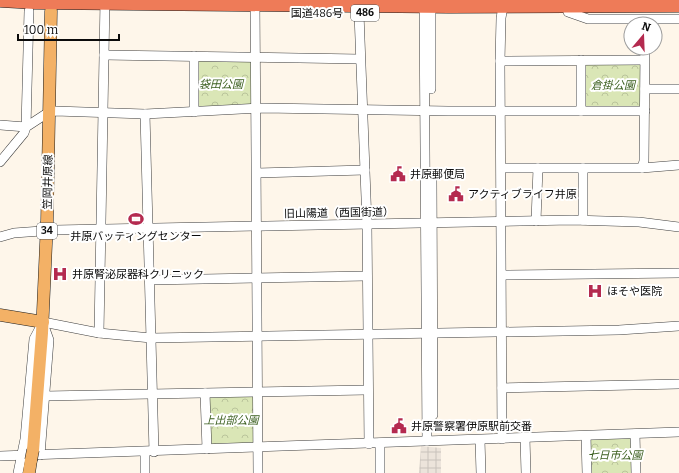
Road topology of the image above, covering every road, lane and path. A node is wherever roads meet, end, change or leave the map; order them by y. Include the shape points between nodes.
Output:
1 (0, 0) edge
2 (29, 4) edge
3 (51, 4) edge
4 (679, 4) edge
5 (105, 5) edge
6 (255, 6) edge
7 (359, 6) edge
8 (504, 6) edge
9 (572, 6) edge
10 (427, 7) edge
11 (0, 9) edge
12 (679, 11) edge
13 (679, 18) edge
14 (623, 20) edge
15 (663, 20) edge
16 (104, 54) junction
17 (194, 56) junction
18 (644, 56) edge
19 (256, 57) junction
20 (360, 59) junction
21 (581, 60) junction
22 (644, 60) junction
23 (500, 61) junction
24 (645, 89) junction
25 (679, 89) edge
26 (257, 109) junction
27 (428, 110) junction
28 (363, 111) junction
29 (582, 111) junction
30 (645, 111) junction
31 (49, 112) junction
32 (194, 112) junction
33 (502, 112) junction
34 (102, 113) junction
35 (145, 114) junction
36 (0, 125) edge
37 (26, 128) junction
38 (0, 162) edge
39 (679, 165) edge
40 (502, 168) junction
41 (538, 168) junction
42 (583, 168) junction
43 (642, 168) junction
44 (364, 170) junction
45 (257, 173) junction
46 (583, 220) junction
47 (501, 221) junction
48 (536, 221) junction
49 (429, 223) junction
50 (367, 224) junction
51 (257, 227) junction
52 (679, 227) edge
53 (148, 229) junction
54 (47, 230) junction
55 (102, 230) junction
56 (0, 237) edge
57 (679, 273) edge
58 (502, 275) junction
59 (367, 276) junction
60 (257, 277) junction
61 (150, 280) junction
62 (0, 315) edge
63 (42, 322) junction
64 (679, 326) edge
65 (501, 331) junction
66 (99, 333) junction
67 (368, 333) junction
68 (429, 333) junction
69 (258, 336) junction
70 (151, 338) junction
71 (679, 384) edge
72 (502, 388) junction
73 (367, 390) junction
74 (258, 392) junction
75 (206, 393) junction
76 (153, 394) junction
77 (45, 396) junction
78 (679, 432) edge
79 (634, 434) junction
80 (586, 436) junction
81 (525, 438) junction
82 (502, 439) junction
83 (480, 440) junction
84 (430, 441) junction
85 (380, 443) junction
86 (369, 444) junction
87 (258, 447) junction
88 (207, 449) junction
89 (150, 452) junction
90 (32, 455) junction
91 (0, 456) edge
92 (18, 473) edge
93 (29, 473) edge
94 (145, 473) edge
95 (258, 473) edge
96 (380, 473) edge
97 (481, 473) edge
98 (526, 473) edge
99 (587, 473) edge
100 (636, 473) edge

1 - 2 highway
2 - 3 highway, 国道486号
2 - 11 highway
2 - 37 street
3 - 5 highway, 国道486号 / 486
3 - 31 main road, 笠岡井原線 / 34
4 - 9 highway, 国道486号 / 486
5 - 6 highway, 国道486号 / 486
5 - 16 street
6 - 7 highway, 国道486号 / 486
6 - 19 street
7 - 10 highway, 国道486号 / 486
7 - 20 street
8 - 9 highway, 国道486号 / 486
8 - 10 highway, 国道486号 / 486
8 - 23 street
9 - 12 highway, 国道486号 / 486
9 - 14 street via 588,19
10 - 27 street
13 - 15 street
16 - 17 street
16 - 34 street
17 - 19 street
17 - 32 street
18 - 22 street
19 - 20 street
19 - 26 street
20 - 28 street
21 - 22 street
21 - 23 street
21 - 29 street
22 - 24 street
23 - 33 street
24 - 25 street
24 - 30 street
26 - 28 street
26 - 32 street
26 - 45 street
27 - 28 street
27 - 33 street
27 - 49 street
28 - 44 street
29 - 30 street
29 - 33 street
30 - 43 street
31 - 34 street
31 - 37 street
31 - 54 main road, 笠岡井原線 / 34
32 - 35 street
33 - 40 street
34 - 35 street
34 - 55 street
35 - 53 street
36 - 37 street
37 - 38 street
39 - 43 street
40 - 41 street
40 - 47 street
41 - 42 street
41 - 48 street
42 - 43 street
42 - 46 street
44 - 45 street
44 - 50 street
45 - 51 street
46 - 48 street, 旧山陽道（西国街道）
46 - 52 street, 旧山陽道（西国街道） via 639,222
47 - 48 street, 旧山陽道（西国街道）
47 - 49 street, 旧山陽道（西国街道）
47 - 58 street
49 - 50 street, 旧山陽道（西国街道）
49 - 68 street
50 - 51 street, 旧山陽道（西国街道）
50 - 59 street
51 - 53 street, 旧山陽道（西国街道）
51 - 60 street
53 - 55 street, 旧山陽道（西国街道）
53 - 61 street
54 - 55 street, 旧山陽道（西国街道）
54 - 56 street, 旧山陽道（西国街道）
54 - 63 main road, 笠岡井原線 / 34
55 - 66 street
57 - 58 street
58 - 65 street
59 - 60 street
59 - 67 street
60 - 61 street
60 - 69 street
61 - 70 street
62 - 63 main road
63 - 66 street
63 - 77 street via 49,340
63 - 90 main road, 笠岡井原線 / 34
64 - 65 street via 619,330
65 - 68 street
65 - 72 street
66 - 70 street
67 - 68 street
67 - 69 street
67 - 73 street
68 - 84 street
69 - 70 street
69 - 74 street
70 - 76 street
71 - 72 street
72 - 82 street
73 - 74 street
73 - 86 street
74 - 75 street
74 - 87 street
75 - 76 street
75 - 88 street
76 - 77 street
76 - 89 street
77 - 90 street
78 - 79 street
79 - 80 street
79 - 100 street
80 - 81 street
80 - 99 street
81 - 82 street
81 - 98 street
82 - 83 street
83 - 84 street
83 - 97 street
84 - 85 street
85 - 86 street
85 - 96 street
86 - 87 street
87 - 88 street
87 - 95 street
88 - 89 street
89 - 90 street
89 - 94 street
90 - 91 street
90 - 92 street
90 - 93 main road, 笠岡井原線 / 34

